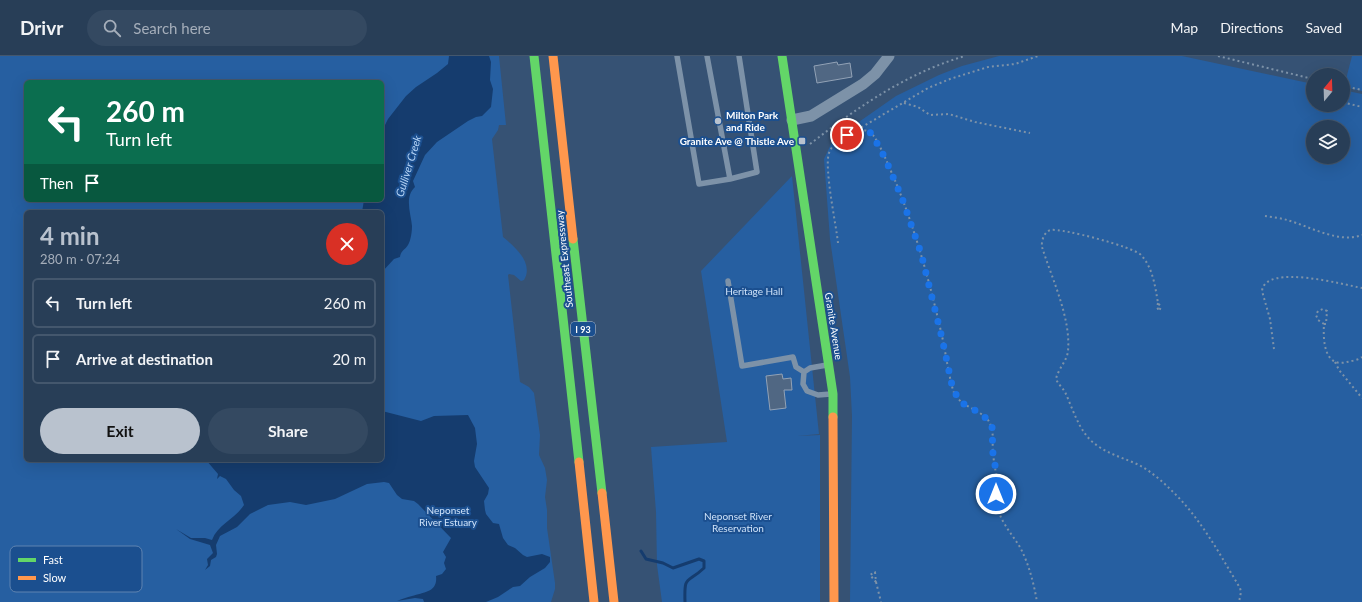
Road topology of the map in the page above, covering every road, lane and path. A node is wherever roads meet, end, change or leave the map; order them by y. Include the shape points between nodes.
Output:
1 (534, 56) edge
2 (545, 56) edge
3 (553, 56) edge
4 (678, 56) edge
5 (708, 56) edge
6 (739, 56) edge
7 (782, 56) edge
8 (889, 56) edge
9 (966, 56) edge
10 (1038, 56) edge
11 (1218, 56) edge
12 (1306, 76) edge
13 (1350, 87) edge
14 (1362, 90) edge
15 (903, 103) junction
16 (1350, 104) edge
17 (1362, 107) edge
18 (792, 120) junction
19 (855, 131) junction
20 (1030, 133) dead end
21 (810, 144) dead end
22 (730, 179) junction
23 (1265, 216) dead end
24 (1362, 235) edge
25 (838, 243) dead end
26 (728, 281) dead end
27 (1362, 288) edge
28 (1158, 303) dead end
29 (1324, 324) junction
30 (1274, 349) dead end
31 (1362, 357) edge
32 (1335, 361) junction
33 (1340, 363) junction
34 (829, 365) junction
35 (1339, 370) junction
36 (804, 372) junction
37 (833, 394) junction
38 (1362, 398) edge
39 (998, 480) junction
40 (1000, 486) dead end
41 (876, 582) dead end
42 (594, 602) edge
43 (605, 602) edge
44 (614, 602) edge
45 (834, 602) edge
46 (881, 602) edge
47 (1037, 602) edge
48 (1239, 602) edge

1 - 42 main road, I 93
2 - 43 main road, I 93
3 - 44 main road, Southeast Expressway / I 93
4 - 22 lane via 699,184
5 - 22 lane
6 - 22 lane via 757,172
7 - 18 main road, Granite Avenue
8 - 18 street via 863,84 811,116
9 - 21 path via 906,80 879,95
10 - 15 path via 1014,64 966,73 928,88
11 - 12 path
13 - 14 path
15 - 19 path
15 - 20 path via 918,107 930,115 949,114
16 - 17 path
18 - 34 main road, Granite Avenue
19 - 25 path via 836,142 828,158
19 - 39 path via 867,130 872,134 902,198 921,253 953,390 962,403 980,413 992,426 993,455
23 - 24 path via 1340,237
26 - 36 lane via 742,366 793,357 796,367
27 - 30 path via 1301,276 1282,277 1267,282 1262,291 1270,319
28 - 48 path via 1151,270 1142,255 1135,250 1062,231 1047,231 1042,248 1064,314 1068,342 1067,354 1056,380 1094,444 1140,465 1182,501 1213,542 1240,588
29 - 29 path via 1316,315 1323,309 1327,311
29 - 32 path via 1324,348
31 - 33 path
32 - 33 path
32 - 35 path
33 - 35 path
34 - 36 lane via 810,368
34 - 37 main road, Granite Avenue
35 - 38 path
36 - 37 lane via 803,384 807,391 818,395
37 - 45 main road, Granite Avenue
39 - 40 path
39 - 47 path via 998,509 1003,522 1022,550
41 - 46 path

